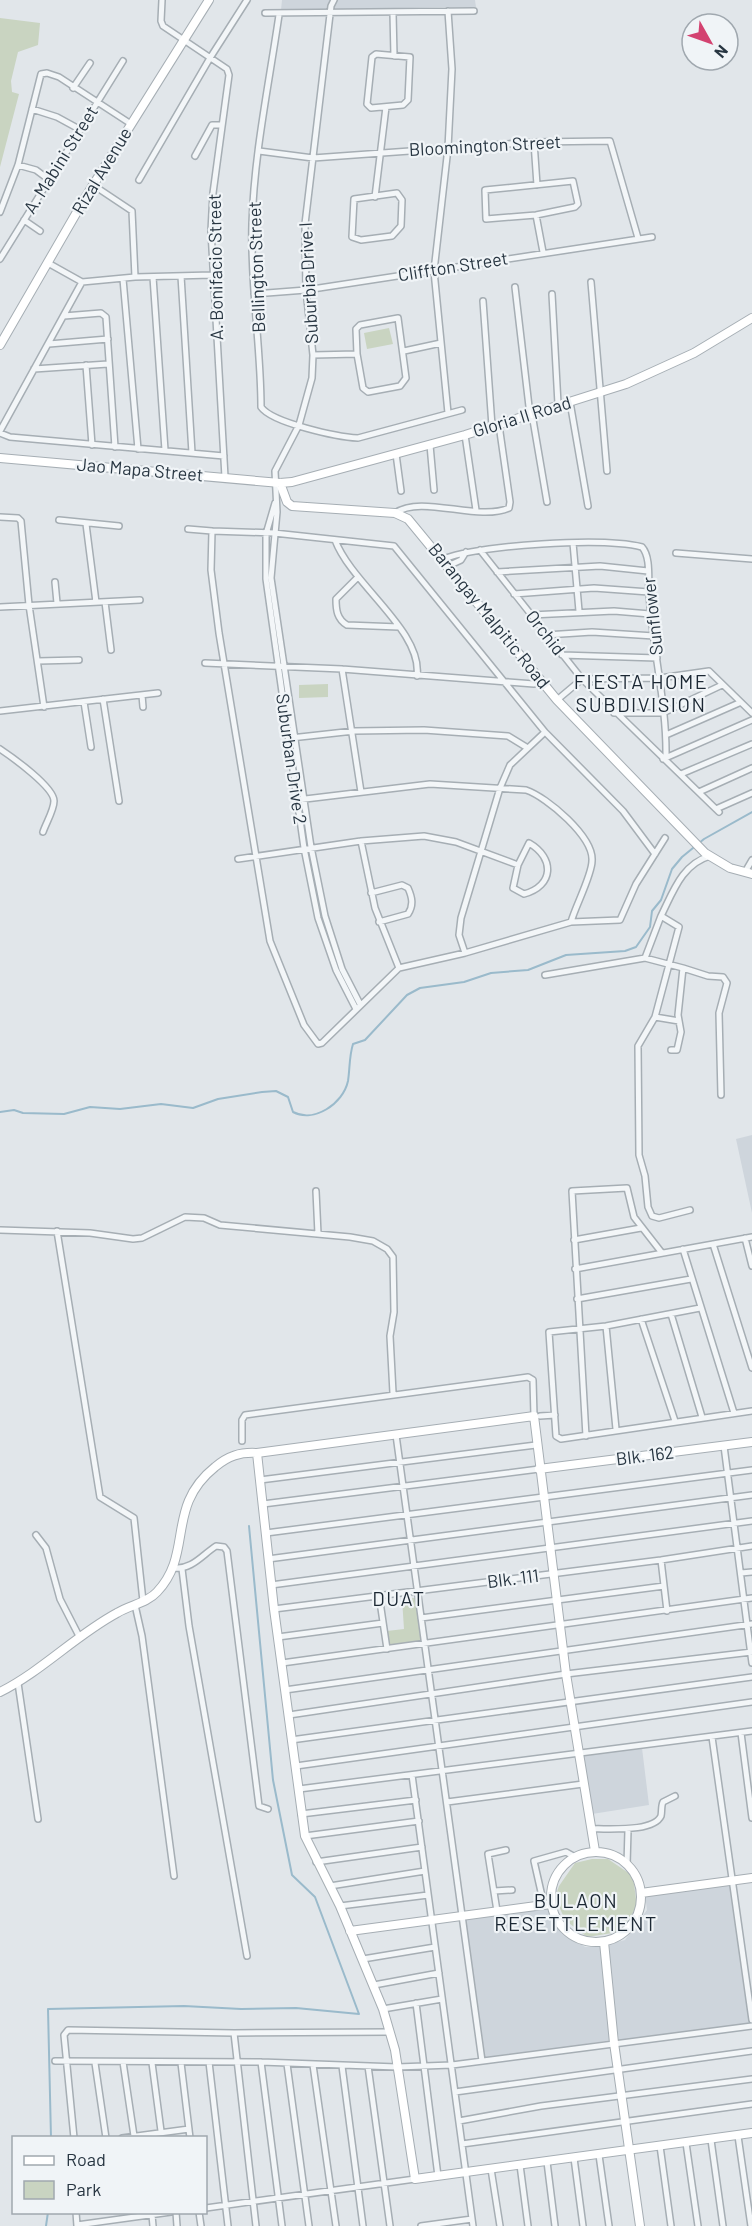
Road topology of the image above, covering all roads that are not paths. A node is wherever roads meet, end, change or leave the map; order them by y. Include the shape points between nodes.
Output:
1 (162, 0) edge
2 (209, 0) edge
3 (248, 0) edge
4 (326, 0) edge
5 (334, 0) edge
6 (331, 6) junction
7 (448, 11) junction
8 (474, 11) dead end
9 (265, 13) dead end
10 (393, 13) junction
11 (330, 14) junction
12 (279, 15) junction
13 (184, 41) junction
14 (394, 56) junction
15 (210, 58) junction
16 (123, 61) dead end
17 (90, 63) dead end
18 (73, 88) junction
19 (96, 102) junction
20 (386, 107) junction
21 (32, 109) junction
22 (131, 124) junction
23 (222, 125) junction
24 (79, 129) junction
25 (534, 142) junction
26 (448, 148) junction
27 (259, 151) junction
28 (381, 153) junction
29 (195, 156) dead end
30 (313, 158) junction
31 (18, 165) junction
32 (48, 179) junction
33 (139, 180) dead end
34 (93, 185) junction
35 (537, 185) junction
36 (375, 197) junction
37 (0, 212) edge
38 (536, 215) junction
39 (24, 220) junction
40 (40, 231) dead end
41 (652, 237) dead end
42 (638, 238) junction
43 (2, 250) edge
44 (543, 252) junction
45 (0, 259) edge
46 (48, 263) junction
47 (434, 271) junction
48 (212, 275) junction
49 (181, 276) junction
50 (135, 277) junction
51 (153, 277) junction
52 (123, 279) junction
53 (82, 282) junction
54 (591, 282) dead end
55 (515, 287) dead end
56 (306, 290) junction
57 (254, 294) junction
58 (552, 294) dead end
59 (483, 302) dead end
60 (64, 316) junction
61 (752, 318) edge
62 (108, 339) junction
63 (441, 343) junction
64 (49, 344) junction
65 (0, 345) edge
66 (404, 351) junction
67 (357, 354) junction
68 (313, 355) junction
69 (108, 364) junction
70 (86, 365) junction
71 (34, 369) junction
72 (600, 393) junction
73 (570, 402) junction
74 (558, 404) junction
75 (462, 410) dead end
76 (448, 413) junction
77 (531, 415) junction
78 (298, 425) junction
79 (496, 425) junction
80 (0, 432) edge
81 (465, 435) junction
82 (92, 445) junction
83 (430, 445) junction
84 (115, 447) junction
85 (138, 449) junction
86 (165, 450) junction
87 (192, 453) junction
88 (396, 454) junction
89 (224, 456) junction
90 (0, 458) edge
91 (607, 471) dead end
92 (225, 477) junction
93 (277, 483) junction
94 (435, 490) dead end
95 (401, 491) dead end
96 (276, 501) junction
97 (547, 502) dead end
98 (588, 506) dead end
99 (476, 510) junction
100 (395, 513) junction
101 (0, 517) edge
102 (59, 520) dead end
103 (86, 524) junction
104 (119, 526) dead end
105 (188, 529) dead end
106 (215, 530) junction
107 (274, 533) junction
108 (266, 534) junction
109 (335, 540) junction
110 (573, 543) junction
111 (480, 550) junction
112 (466, 552) junction
113 (676, 553) dead end
114 (453, 555) junction
115 (752, 559) edge
116 (458, 561) junction
117 (445, 563) junction
118 (576, 567) junction
119 (648, 570) junction
120 (497, 572) junction
121 (357, 578) junction
122 (56, 582) dead end
123 (576, 588) junction
124 (649, 592) junction
125 (514, 594) junction
126 (140, 600) dead end
127 (96, 602) junction
128 (105, 602) junction
129 (57, 603) junction
130 (28, 604) junction
131 (0, 607) edge
132 (579, 611) junction
133 (650, 614) junction
134 (531, 615) junction
135 (399, 627) junction
136 (546, 635) junction
137 (654, 636) junction
138 (111, 650) dead end
139 (561, 656) junction
140 (657, 658) junction
141 (79, 660) dead end
142 (38, 661) junction
143 (205, 663) dead end
144 (226, 664) junction
145 (280, 667) junction
146 (342, 669) junction
147 (417, 676) junction
148 (660, 678) junction
149 (582, 679) junction
150 (502, 680) junction
151 (534, 684) dead end
152 (722, 685) junction
153 (158, 693) dead end
154 (142, 695) junction
155 (104, 699) junction
156 (557, 700) junction
157 (84, 702) junction
158 (739, 702) junction
159 (44, 707) junction
160 (143, 707) dead end
161 (0, 711) edge
162 (615, 713) junction
163 (663, 713) junction
164 (752, 713) edge
165 (752, 720) edge
166 (354, 731) junction
167 (545, 732) junction
168 (666, 735) junction
169 (292, 738) junction
170 (752, 744) edge
171 (92, 747) dead end
172 (526, 747) junction
173 (0, 749) edge
174 (664, 759) junction
175 (752, 768) edge
176 (681, 774) junction
177 (500, 788) junction
178 (361, 792) junction
179 (699, 792) junction
180 (752, 793) edge
181 (297, 800) junction
182 (304, 800) junction
183 (119, 801) dead end
184 (43, 832) dead end
185 (665, 838) dead end
186 (361, 841) junction
187 (308, 848) junction
188 (481, 851) junction
189 (655, 854) junction
190 (707, 855) junction
191 (255, 856) junction
192 (238, 859) dead end
193 (752, 860) edge
194 (519, 865) junction
195 (748, 873) edge
196 (371, 892) junction
197 (662, 916) junction
198 (379, 922) junction
199 (571, 922) junction
200 (465, 953) junction
201 (645, 958) junction
202 (670, 962) junction
203 (399, 968) junction
204 (683, 968) junction
205 (545, 975) dead end
206 (358, 1007) junction
207 (655, 1017) junction
208 (679, 1021) junction
209 (671, 1050) dead end
210 (721, 1095) dead end
211 (316, 1191) dead end
212 (690, 1210) dead end
213 (641, 1228) junction
214 (0, 1230) edge
215 (57, 1231) junction
216 (318, 1234) junction
217 (749, 1237) edge
218 (574, 1240) junction
219 (713, 1244) junction
220 (683, 1249) junction
221 (662, 1253) junction
222 (752, 1266) edge
223 (575, 1269) junction
224 (691, 1279) junction
225 (577, 1299) junction
226 (700, 1308) junction
227 (671, 1314) junction
228 (641, 1319) junction
229 (606, 1326) junction
230 (578, 1328) junction
231 (752, 1368) edge
232 (393, 1393) junction
233 (752, 1411) edge
234 (734, 1413) junction
235 (555, 1415) junction
236 (537, 1416) junction
237 (702, 1417) junction
238 (675, 1421) junction
239 (616, 1429) junction
240 (396, 1435) junction
241 (586, 1436) junction
242 (242, 1441) dead end
243 (752, 1442) edge
244 (536, 1445) junction
245 (724, 1446) junction
246 (257, 1453) junction
247 (400, 1463) junction
248 (539, 1469) junction
249 (752, 1470) edge
250 (728, 1473) junction
251 (260, 1480) junction
252 (403, 1487) junction
253 (752, 1495) edge
254 (543, 1497) junction
255 (730, 1498) junction
256 (262, 1504) junction
257 (408, 1516) junction
258 (752, 1521) edge
259 (546, 1522) junction
260 (734, 1523) junction
261 (266, 1533) junction
262 (36, 1534) dead end
263 (411, 1541) junction
264 (752, 1546) edge
265 (550, 1548) junction
266 (738, 1548) junction
267 (268, 1559) junction
268 (661, 1560) junction
269 (415, 1566) junction
270 (177, 1568) junction
271 (752, 1572) edge
272 (741, 1573) junction
273 (554, 1574) junction
274 (271, 1585) junction
275 (664, 1586) junction
276 (417, 1590) junction
277 (378, 1595) junction
278 (752, 1598) edge
279 (744, 1600) junction
280 (558, 1601) junction
281 (139, 1603) junction
282 (274, 1609) junction
283 (667, 1611) junction
284 (421, 1618) junction
285 (383, 1623) junction
286 (750, 1624) edge
287 (561, 1626) junction
288 (79, 1636) junction
289 (278, 1637) junction
290 (425, 1644) junction
291 (387, 1649) junction
292 (564, 1652) junction
293 (751, 1653) edge
294 (282, 1663) junction
295 (752, 1663) edge
296 (428, 1669) junction
297 (566, 1674) junction
298 (752, 1677) edge
299 (18, 1683) junction
300 (285, 1690) junction
301 (0, 1692) edge
302 (432, 1695) junction
303 (572, 1702) junction
304 (752, 1702) edge
305 (289, 1715) junction
306 (436, 1720) junction
307 (575, 1727) junction
308 (752, 1731) edge
309 (741, 1733) junction
310 (712, 1737) junction
311 (291, 1740) junction
312 (439, 1745) junction
313 (578, 1752) junction
314 (296, 1766) junction
315 (442, 1770) junction
316 (412, 1775) junction
317 (583, 1784) junction
318 (298, 1789) junction
319 (675, 1796) dead end
320 (416, 1800) junction
321 (447, 1802) junction
322 (267, 1809) dead end
323 (301, 1814) junction
324 (752, 1818) edge
325 (38, 1819) dead end
326 (419, 1821) junction
327 (591, 1829) junction
328 (628, 1830) junction
329 (305, 1836) junction
330 (422, 1848) junction
331 (506, 1850) dead end
332 (595, 1851) junction
333 (575, 1857) junction
334 (316, 1863) junction
335 (627, 1865) junction
336 (425, 1872) junction
337 (174, 1876) dead end
338 (752, 1878) edge
339 (733, 1882) junction
340 (330, 1886) junction
341 (512, 1890) dead end
342 (494, 1891) junction
343 (640, 1893) junction
344 (428, 1895) junction
345 (548, 1905) junction
346 (340, 1906) junction
347 (497, 1911) junction
348 (460, 1917) junction
349 (432, 1920) junction
350 (350, 1931) junction
351 (604, 1942) junction
352 (435, 1947) junction
353 (247, 1956) dead end
354 (363, 1959) junction
355 (439, 1973) junction
356 (374, 1985) junction
357 (442, 1999) junction
358 (416, 2003) junction
359 (383, 2009) junction
360 (752, 2020) edge
361 (752, 2026) edge
362 (390, 2032) junction
363 (234, 2033) junction
364 (614, 2043) junction
365 (752, 2051) edge
366 (55, 2061) dead end
367 (68, 2061) junction
368 (482, 2061) junction
369 (123, 2062) junction
370 (209, 2062) junction
371 (235, 2062) junction
372 (261, 2062) junction
373 (95, 2063) junction
374 (152, 2063) junction
375 (181, 2063) junction
376 (287, 2064) junction
377 (313, 2065) junction
378 (452, 2065) junction
379 (342, 2066) junction
380 (368, 2066) junction
381 (423, 2066) junction
382 (397, 2067) junction
383 (619, 2070) junction
384 (752, 2079) edge
385 (455, 2092) junction
386 (622, 2096) junction
387 (752, 2104) edge
388 (459, 2121) junction
389 (627, 2122) junction
390 (189, 2129) junction
391 (161, 2132) junction
392 (752, 2133) edge
393 (74, 2136) edge
394 (106, 2136) edge
395 (134, 2136) joint
396 (190, 2136) edge
397 (738, 2136) junction
398 (711, 2140) junction
399 (686, 2143) junction
400 (462, 2144) junction
401 (660, 2146) junction
402 (630, 2150) junction
403 (599, 2155) junction
404 (574, 2158) junction
405 (547, 2162) junction
406 (520, 2165) junction
407 (491, 2169) junction
408 (465, 2173) junction
409 (438, 2176) junction
410 (415, 2179) junction
411 (385, 2184) junction
412 (359, 2187) junction
413 (332, 2191) junction
414 (305, 2194) junction
415 (279, 2198) junction
416 (253, 2201) junction
417 (226, 2205) junction
418 (207, 2208) edge
419 (159, 2214) edge
420 (152, 2215) junction
421 (129, 2218) junction
422 (472, 2219) junction
423 (105, 2224) edge
424 (444, 2224) edge
425 (77, 2226) edge
426 (130, 2226) edge
427 (153, 2226) edge
428 (228, 2226) edge
429 (256, 2226) edge
430 (282, 2226) edge
431 (309, 2226) edge
432 (336, 2226) edge
433 (363, 2226) edge
434 (390, 2226) edge
435 (421, 2226) edge
436 (473, 2226) edge
437 (500, 2226) edge
438 (528, 2226) edge
439 (555, 2226) edge
440 (583, 2226) edge
441 (609, 2226) edge
442 (640, 2226) edge
443 (671, 2226) edge
444 (699, 2226) edge
445 (723, 2226) edge
446 (751, 2226) edge

1 - 13 street, A. Bonifacio Street via 161,21
2 - 13 street, Rizal Avenue
3 - 15 street
4 - 6 street
5 - 6 street, Suburbia Drive I
6 - 11 street, Suburbia Drive I
7 - 8 street
7 - 10 street
7 - 26 street via 452,60
9 - 12 street
10 - 11 street
10 - 14 street
11 - 12 street
11 - 30 street, Suburbia Drive I
12 - 27 street, Bellington Street
13 - 15 street, A. Bonifacio Street
13 - 22 street, Rizal Avenue
14 - 20 street via 411,59 408,100 403,105
14 - 20 street via 372,57 367,104 370,108
15 - 23 street, A. Bonifacio Street via 229,75
15 - 33 street
16 - 19 street, A. Mabini Street
17 - 18 street
18 - 19 street
18 - 21 street via 59,77 41,74
19 - 22 street
19 - 24 street, A. Mabini Street
20 - 28 street
21 - 24 street
21 - 31 street
22 - 34 street, Rizal Avenue
23 - 29 street via 212,125
23 - 48 street, A. Bonifacio Street via 213,193
24 - 32 street, A. Mabini Street
25 - 26 street, Bloomington Street
25 - 35 street
25 - 42 street, Bloomington Street via 612,141
26 - 28 street, Bloomington Street
26 - 47 street
27 - 30 street, Bloomington Street
27 - 57 street, Bellington Street via 252,224
28 - 30 street, Bloomington Street
28 - 36 street
30 - 56 street, Suburbia Drive I via 305,224
31 - 32 street via 36,170
31 - 37 street
32 - 39 street, A. Mabini Street
34 - 46 street, Rizal Avenue
34 - 50 street via 132,211
35 - 38 street via 573,181 578,204
35 - 38 street via 487,189 484,193 487,220
36 - 36 street via 352,201 355,239 392,236 399,229 401,197
38 - 44 street
39 - 40 street
39 - 43 street, A. Mabini Street
41 - 42 street, Cliffton Street
42 - 44 street, Cliffton Street
43 - 45 street, A. Mabini Street
44 - 47 street, Cliffton Street
46 - 53 street
46 - 65 street, Rizal Avenue
47 - 56 street, Cliffton Street
47 - 63 street
48 - 49 street
48 - 89 street, A. Bonifacio Street
49 - 51 street
49 - 87 street
50 - 51 street
50 - 52 street
51 - 86 street
52 - 53 street
52 - 85 street
53 - 60 street
54 - 72 street
55 - 77 street
56 - 57 street, Cliffton Street
56 - 68 street, Suburbia Drive I
57 - 78 street, Bellington Street via 261,353 261,407 266,414
58 - 74 street
59 - 79 street
60 - 62 street via 104,314
60 - 64 street
61 - 72 street, Gloria II Road via 693,353
62 - 64 street
62 - 69 street
63 - 66 street
63 - 76 street
64 - 71 street
66 - 67 street via 397,318 358,327
66 - 67 street via 404,383 368,392 363,388
67 - 68 street
68 - 78 street, Suburbia Drive I via 312,378
69 - 70 street
69 - 84 street
70 - 71 street
70 - 82 street
71 - 80 street
72 - 73 street, Gloria II Road
72 - 91 street
73 - 74 street, Gloria II Road
73 - 98 street
74 - 77 street, Gloria II Road
75 - 76 street
76 - 78 street via 358,438
77 - 79 street, Gloria II Road
77 - 97 street
78 - 93 street, Suburbia Drive I via 275,470
79 - 81 street, Gloria II Road
79 - 99 street via 510,506 506,510
80 - 82 street via 10,437
81 - 83 street, Gloria II Road
81 - 99 street
82 - 84 street
83 - 88 street, Gloria II Road
83 - 94 street
84 - 85 street
85 - 86 street
86 - 87 street
87 - 89 street
88 - 93 street, Gloria II Road
88 - 95 street
89 - 92 street, A. Bonifacio Street
90 - 92 street, Jao Mapa Street
92 - 93 street, Jao Mapa Street
93 - 96 street, Suburban Drive 2
93 - 100 street via 292,506
96 - 107 street, Suburban Drive 2
96 - 108 street, Suburban Drive 2
99 - 100 street via 405,506
100 - 117 street, Barangay Malpitic Road via 416,526
101 - 130 street via 21,521
102 - 103 street
103 - 104 street
103 - 127 street
105 - 106 street
106 - 108 street
106 - 144 street via 211,570
107 - 108 street
107 - 109 street
107 - 145 street, Suburban Drive 2 via 272,578
108 - 145 street, Suburban Drive 2 via 266,579
109 - 121 street
109 - 150 street via 394,546
110 - 111 street
110 - 118 street
110 - 119 street, Sunflower via 642,547
111 - 112 street
111 - 120 street, Orchid
112 - 114 street
112 - 116 street
113 - 115 street
114 - 116 street
114 - 117 street
116 - 117 street
117 - 156 street, Barangay Malpitic Road
118 - 119 street
118 - 120 street
118 - 123 street
119 - 124 street, Sunflower
120 - 125 street, Orchid
121 - 135 street
121 - 135 street via 336,599 341,621 347,625
122 - 129 street
123 - 124 street
123 - 125 street
123 - 132 street
124 - 133 street, Sunflower
125 - 134 street, Orchid
126 - 128 street
127 - 128 street
127 - 129 street
128 - 138 street
129 - 130 street
130 - 131 street
130 - 142 street
132 - 133 street
132 - 134 street
133 - 137 street, Sunflower
134 - 136 street, Orchid
135 - 147 street via 418,660
136 - 137 street via 592,632
136 - 139 street, Orchid
137 - 140 street, Sunflower
139 - 140 street
139 - 149 street, Orchid
140 - 148 street, Sunflower
141 - 142 street
142 - 159 street
143 - 144 street
144 - 145 street
144 - 191 street
145 - 146 street
145 - 169 street, Suburban Drive 2
146 - 147 street
146 - 166 street
147 - 150 street
148 - 149 street
148 - 152 street via 709,670
148 - 163 street, Sunflower
149 - 156 street
149 - 162 street, Orchid
150 - 151 street
150 - 167 street
152 - 158 street
152 - 163 street
153 - 154 street
154 - 155 street
154 - 160 street
155 - 157 street
155 - 183 street
156 - 190 street, Barangay Malpitic Road
157 - 159 street
157 - 171 street
158 - 164 street
158 - 168 street
159 - 161 street
162 - 163 street
162 - 174 street, Orchid
163 - 168 street, Sunflower
165 - 174 street
166 - 169 street
166 - 172 street via 494,733
166 - 178 street
167 - 172 street
167 - 189 street via 622,811
168 - 174 street, Sunflower
169 - 181 street, Suburban Drive 2
169 - 182 street, Suburban Drive 2
170 - 176 street
172 - 177 street via 510,765
173 - 184 street via 53,795 53,807
174 - 176 street, Orchid
175 - 179 street
176 - 179 street, Orchid
177 - 178 street via 430,784
177 - 188 street
177 - 199 street via 541,795 592,851 593,863
178 - 182 street
179 - 180 street, Orchid via 718,810
181 - 182 street
181 - 187 street, Suburban Drive 2
182 - 187 street, Suburban Drive 2
185 - 189 street
186 - 187 street
186 - 188 street via 424,836
186 - 196 street
187 - 191 street
187 - 206 street, Suburban Drive 2 via 325,916
188 - 194 street
188 - 200 street via 461,918 459,934
189 - 199 street via 620,920
190 - 195 street, Barangay Malpitic Road
190 - 197 street via 685,872
191 - 192 street
191 - 206 street via 270,941 313,1041 322,1043
193 - 195 street
194 - 194 street via 529,843 549,863 541,883 524,894 513,888
196 - 198 street
196 - 198 street via 402,885 410,893 408,914
197 - 201 street
197 - 202 street via 679,927
198 - 203 street
199 - 200 street
200 - 203 street
201 - 202 street
201 - 205 street
202 - 204 street
202 - 207 street
203 - 206 street
204 - 208 street
204 - 210 street via 723,977 727,982 719,1013
207 - 208 street
207 - 212 street via 638,1046 639,1155 648,1207 652,1216 659,1218
208 - 209 street via 679,1047
211 - 216 street
213 - 218 street
213 - 218 street via 625,1187 574,1189
213 - 221 street
214 - 215 street
215 - 216 street via 142,1238 182,1218 204,1218 220,1225
215 - 281 street via 100,1497 134,1518
216 - 232 street via 373,1241 393,1257
217 - 219 street
217 - 222 street
218 - 223 street
219 - 220 street
219 - 231 street
220 - 221 street
220 - 224 street
221 - 223 street
223 - 225 street
224 - 225 street
224 - 226 street
225 - 230 street
226 - 227 street
226 - 234 street
227 - 228 street
227 - 237 street
228 - 229 street
228 - 238 street
229 - 230 street
229 - 239 street
230 - 235 street via 547,1334
230 - 241 street
232 - 236 street via 528,1377 533,1380
232 - 242 street via 245,1415
233 - 234 street
234 - 237 street
235 - 236 street
235 - 241 street via 558,1438
236 - 240 street
236 - 244 street
237 - 238 street
238 - 239 street
239 - 241 street
240 - 246 street
240 - 247 street
243 - 245 street, Blk. 162
244 - 247 street
244 - 248 street
245 - 248 street, Blk. 162
245 - 250 street
246 - 251 street
246 - 270 street via 231,1456 197,1485 186,1504
247 - 251 street
247 - 252 street
248 - 252 street
248 - 254 street
249 - 250 street
250 - 254 street
250 - 255 street
251 - 256 street
252 - 256 street
252 - 257 street
253 - 255 street
254 - 257 street
254 - 259 street
255 - 259 street
255 - 260 street
256 - 261 street
257 - 261 street
257 - 263 street
258 - 260 street
259 - 263 street
259 - 265 street
260 - 265 street
260 - 266 street
261 - 267 street
262 - 288 street via 46,1548 60,1599
263 - 267 street
263 - 269 street
264 - 266 street, Blk. 111
265 - 269 street
265 - 273 street
266 - 268 street, Blk. 111
266 - 272 street
267 - 274 street
268 - 273 street, Blk. 111
268 - 275 street
269 - 274 street
269 - 276 street
270 - 281 street via 159,1589
270 - 322 street via 192,1565 216,1546 227,1551 259,1806
270 - 353 street
271 - 272 street
272 - 279 street
273 - 276 street, Blk. 111
273 - 280 street
274 - 282 street
275 - 280 street
275 - 283 street
276 - 277 street, Blk. 111
276 - 284 street
277 - 282 street, Blk. 111
277 - 285 street
278 - 279 street
279 - 283 street
279 - 286 street
280 - 284 street
280 - 287 street
281 - 288 street
281 - 337 street
282 - 289 street
283 - 287 street
284 - 290 street
285 - 289 street
285 - 291 street
286 - 292 street
286 - 293 street
287 - 290 street
287 - 292 street
288 - 299 street
289 - 294 street
290 - 291 street
290 - 296 street
291 - 294 street
292 - 296 street
292 - 297 street
293 - 295 street
293 - 297 street
294 - 300 street
296 - 300 street
296 - 302 street
297 - 302 street
297 - 303 street
298 - 303 street
299 - 301 street
299 - 325 street
300 - 305 street
302 - 305 street
302 - 306 street
303 - 306 street
303 - 307 street
304 - 307 street
305 - 311 street
306 - 311 street
306 - 312 street
307 - 312 street
307 - 313 street
308 - 309 street
309 - 310 street
309 - 324 street
310 - 313 street
310 - 339 street
311 - 314 street
312 - 314 street
312 - 315 street
313 - 315 street
313 - 317 street
314 - 318 street
315 - 316 street
315 - 321 street
316 - 318 street
316 - 320 street
317 - 321 street
317 - 327 street
318 - 323 street
319 - 328 street via 663,1802 656,1822
320 - 323 street
320 - 326 street
321 - 348 street
323 - 329 street
326 - 329 street
326 - 330 street
327 - 328 street
327 - 332 street
328 - 335 street
329 - 334 street
330 - 334 street
330 - 336 street
331 - 342 street via 488,1854
332 - 333 street
332 - 335 street via 610,1853
333 - 345 street via 560,1871
333 - 345 street via 566,1852 534,1861
334 - 340 street
335 - 343 street via 634,1870
336 - 340 street
336 - 344 street
338 - 339 street
339 - 343 street
339 - 360 street
340 - 346 street
341 - 342 street
342 - 347 street
343 - 351 street via 635,1920 622,1934
344 - 346 street
344 - 349 street
345 - 347 street
345 - 351 street via 572,1935 585,1941
346 - 350 street
347 - 348 street
348 - 349 street
348 - 368 street
349 - 350 street
349 - 352 street
350 - 354 street
351 - 364 street
352 - 354 street
352 - 355 street
354 - 356 street
355 - 356 street
355 - 357 street
356 - 359 street
357 - 358 street
357 - 378 street
358 - 359 street
358 - 381 street
359 - 362 street
361 - 364 street
362 - 363 street
362 - 382 street
363 - 367 street via 68,2030 64,2035
363 - 371 street
364 - 368 street
364 - 383 street
365 - 383 street
366 - 367 street
367 - 373 street
367 - 393 street
368 - 378 street
369 - 373 street
369 - 374 street
369 - 395 street
370 - 371 street
370 - 375 street
370 - 417 street
371 - 372 street
371 - 416 street
372 - 376 street
372 - 415 street
373 - 394 street
374 - 375 street
374 - 391 street
375 - 390 street
376 - 377 street
376 - 414 street
377 - 379 street
377 - 413 street
378 - 381 street
378 - 385 street
379 - 380 street
379 - 412 street
380 - 382 street
380 - 411 street
381 - 382 street
381 - 409 street
382 - 410 street
383 - 385 street
383 - 386 street
384 - 386 street
385 - 388 street
386 - 388 street
386 - 389 street
387 - 389 street
388 - 400 street
389 - 400 street
389 - 402 street
390 - 391 street
390 - 396 street
391 - 395 street
392 - 397 street
397 - 398 street
397 - 446 street
398 - 399 street
398 - 445 street
399 - 401 street
399 - 444 street
400 - 408 street
401 - 402 street
401 - 443 street
402 - 403 street
402 - 442 street
403 - 404 street
403 - 441 street
404 - 405 street
404 - 440 street
405 - 406 street
405 - 439 street
406 - 407 street
406 - 438 street
407 - 408 street
407 - 437 street
408 - 409 street
408 - 422 street
409 - 410 street
410 - 411 street
411 - 412 street
411 - 434 street
412 - 413 street
412 - 433 street
413 - 414 street
413 - 432 street
414 - 415 street
414 - 431 street
415 - 416 street
415 - 430 street
416 - 417 street
416 - 429 street
417 - 418 street
417 - 428 street
419 - 420 street
420 - 421 street
420 - 427 street
421 - 423 street
421 - 426 street
422 - 424 street
422 - 436 street
423 - 425 street
424 - 435 street

